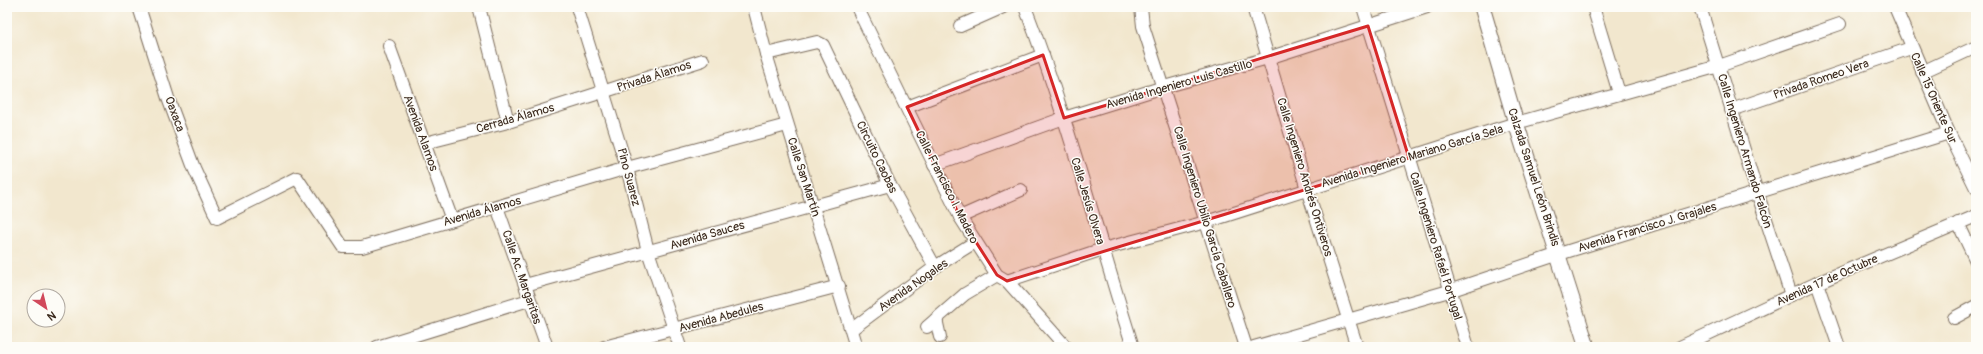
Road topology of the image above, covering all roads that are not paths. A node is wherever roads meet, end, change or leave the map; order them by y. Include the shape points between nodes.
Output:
1 (139, 7) edge
2 (479, 7) edge
3 (577, 7) edge
4 (754, 7) edge
5 (857, 7) edge
6 (1003, 7) edge
7 (1025, 7) edge
8 (1141, 7) edge
9 (1253, 7) edge
10 (1363, 7) edge
11 (1427, 7) edge
12 (1482, 7) edge
13 (1593, 7) edge
14 (1700, 7) edge
15 (1895, 7) edge
16 (1840, 24) dead end
17 (960, 26) dead end
18 (1368, 26) junction
19 (389, 46) dead end
20 (1976, 47) edge
21 (1911, 48) junction
22 (766, 54) junction
23 (1043, 55) junction
24 (1268, 58) junction
25 (703, 60) dead end
26 (1719, 66) junction
27 (1922, 72) junction
28 (1164, 87) junction
29 (605, 92) junction
30 (1619, 93) junction
31 (907, 107) junction
32 (1731, 110) junction
33 (1064, 118) junction
34 (508, 122) junction
35 (1516, 123) junction
36 (787, 125) junction
37 (1949, 133) junction
38 (425, 143) junction
39 (1409, 158) junction
40 (934, 165) junction
41 (627, 168) junction
42 (890, 185) junction
43 (1976, 188) edge
44 (1307, 189) junction
45 (1022, 190) dead end
46 (1756, 192) junction
47 (814, 205) junction
48 (497, 207) junction
49 (1976, 216) edge
50 (960, 217) junction
51 (217, 218) joint
52 (452, 220) junction
53 (1206, 222) junction
54 (1958, 223) junction
55 (975, 242) junction
56 (1103, 249) junction
57 (648, 251) junction
58 (1558, 254) junction
59 (1976, 261) edge
60 (935, 267) junction
61 (1002, 278) junction
62 (1818, 283) junction
63 (525, 285) junction
64 (838, 286) junction
65 (1449, 291) junction
66 (1791, 295) junction
67 (529, 300) junction
68 (1976, 306) edge
69 (1954, 318) dead end
70 (1349, 319) junction
71 (852, 329) junction
72 (674, 330) junction
73 (940, 337) dead end
74 (377, 347) edge
75 (547, 347) edge
76 (604, 347) edge
77 (680, 347) edge
78 (856, 347) edge
79 (1066, 347) edge
80 (1134, 347) edge
81 (1246, 347) edge
82 (1254, 347) edge
83 (1357, 347) edge
84 (1468, 347) edge
85 (1587, 347) edge
86 (1680, 347) edge
87 (1839, 347) edge

1 - 51 street, Oaxaca via 168,98
2 - 34 street
3 - 29 street, Pino Suarez
4 - 22 street, Calle San Martín
5 - 31 street, Calle Francisco I. Madero
6 - 17 street
7 - 23 street, Calle Jesús Olvera
8 - 28 street, Calle Ingeniero Ubilio García Caballero via 1143,26
9 - 24 street, Calle Ingeniero Andrés Ontiveros
10 - 18 street, Calle Ingeniero Rafaél Portugal
11 - 18 street, Avenida Ingeniero Luis Castillo
12 - 35 street, Calzada Samuel León Brindis
13 - 30 street
14 - 26 street, Calle Ingeniero Armando Falcón
15 - 21 street, Calle 15 Oriente Sur
16 - 26 street, Avenida Ingeniero Mariano García Sela
18 - 24 street, Avenida Ingeniero Luis Castillo
18 - 39 street, Calle Ingeniero Rafaél Portugal
19 - 38 street, Avenida Alamos
20 - 27 street
21 - 27 street, Calle 15 Oriente Sur
21 - 32 street, Privada Romeo Vera
22 - 36 street, Calle San Martín
22 - 42 street, Circuito Caobas via 817,42 823,45
23 - 31 street
23 - 33 street, Calle Jesús Olvera
24 - 28 street, Avenida Ingeniero Luis Castillo
24 - 44 street, Calle Ingeniero Andrés Ontiveros
25 - 29 street, Privada Álamos
26 - 30 street, Avenida Ingeniero Mariano García Sela
26 - 32 street, Calle Ingeniero Armando Falcón
27 - 37 street, Calle 15 Oriente Sur
28 - 33 street, Avenida Ingeniero Luis Castillo
28 - 53 street, Calle Ingeniero Ubilio García Caballero
29 - 34 street, Cerrada Álamos
29 - 41 street, Pino Suarez
30 - 35 street, Avenida Ingeniero Mariano García Sela
31 - 40 street, Calle Francisco I. Madero
32 - 46 street, Calle Ingeniero Armando Falcón
33 - 40 street, Avenida Ingeniero Luis Castillo
33 - 56 street, Calle Jesús Olvera
34 - 38 street, Cerrada Álamos
35 - 39 street, Avenida Ingeniero Mariano García Sela
35 - 58 street, Calzada Samuel León Brindis
36 - 41 street, Avenida Álamos
36 - 47 street, Calle San Martín
37 - 43 street, Calle 15 Oriente Sur
37 - 46 street, Avenida Francisco J. Grajales
38 - 52 street, Avenida Alamos
39 - 44 street, Avenida Ingeniero Mariano García Sela
39 - 65 street, Calle Ingeniero Rafaél Portugal
40 - 50 street, Calle Francisco I. Madero
41 - 48 street, Avenida Álamos
41 - 57 street, Pino Suarez
42 - 47 street, Avenida Sauces
42 - 60 street, Circuito Caobas
44 - 53 street, Avenida Ingeniero Mariano García Sela
44 - 70 street, Calle Ingeniero Andrés Ontiveros
45 - 50 street
46 - 58 street, Avenida Francisco J. Grajales
46 - 66 street, Calle Ingeniero Armando Falcón
47 - 57 street, Avenida Sauces
47 - 64 street, Calle San Martín
48 - 52 street, Avenida Álamos
48 - 63 street, Calle Ac. Margaritas
49 - 54 street, Avenida 17 de Octubre
50 - 55 street, Calle Francisco I. Madero
51 - 52 street, Avenida Álamos via 296,178 343,247 362,247
53 - 56 street, Avenida Ingeniero Mariano García Sela
53 - 81 street, Calle Ingeniero Ubilio García Caballero
54 - 59 street
54 - 62 street, Avenida 17 de Octubre
55 - 60 street, Avenida Nogales
55 - 61 street, Calle Francisco I. Madero
56 - 61 street, Avenida Ingeniero Mariano García Sela
56 - 80 street, Calle Jesús Olvera
57 - 63 street, Avenida Sauces
57 - 72 street, Pino Suarez
58 - 65 street, Avenida Francisco J. Grajales
58 - 85 street, Calzada Samuel León Brindis
60 - 71 street, Avenida Nogales
61 - 73 street, Avenida Ingeniero Mariano García Sela via 965,294 932,323
61 - 79 street, Calle Francisco I. Madero
62 - 66 street, Avenida 17 de Octubre
62 - 87 street
63 - 67 street, Calle Ac. Margaritas
64 - 71 street, Calle San Martín
64 - 72 street, Avenida Abedules
65 - 70 street, Avenida Francisco J. Grajales
65 - 84 street, Calle Ingeniero Rafaél Portugal
66 - 86 street, Avenida 17 de Octubre
67 - 74 street
67 - 75 street, Calle Ac. Margaritas
68 - 69 street
70 - 82 street, Avenida Francisco J. Grajales
70 - 83 street, Calle Ingeniero Andrés Ontiveros
71 - 78 street, Calle San Martín
72 - 76 street, Avenida Abedules
72 - 77 street, Pino Suarez

